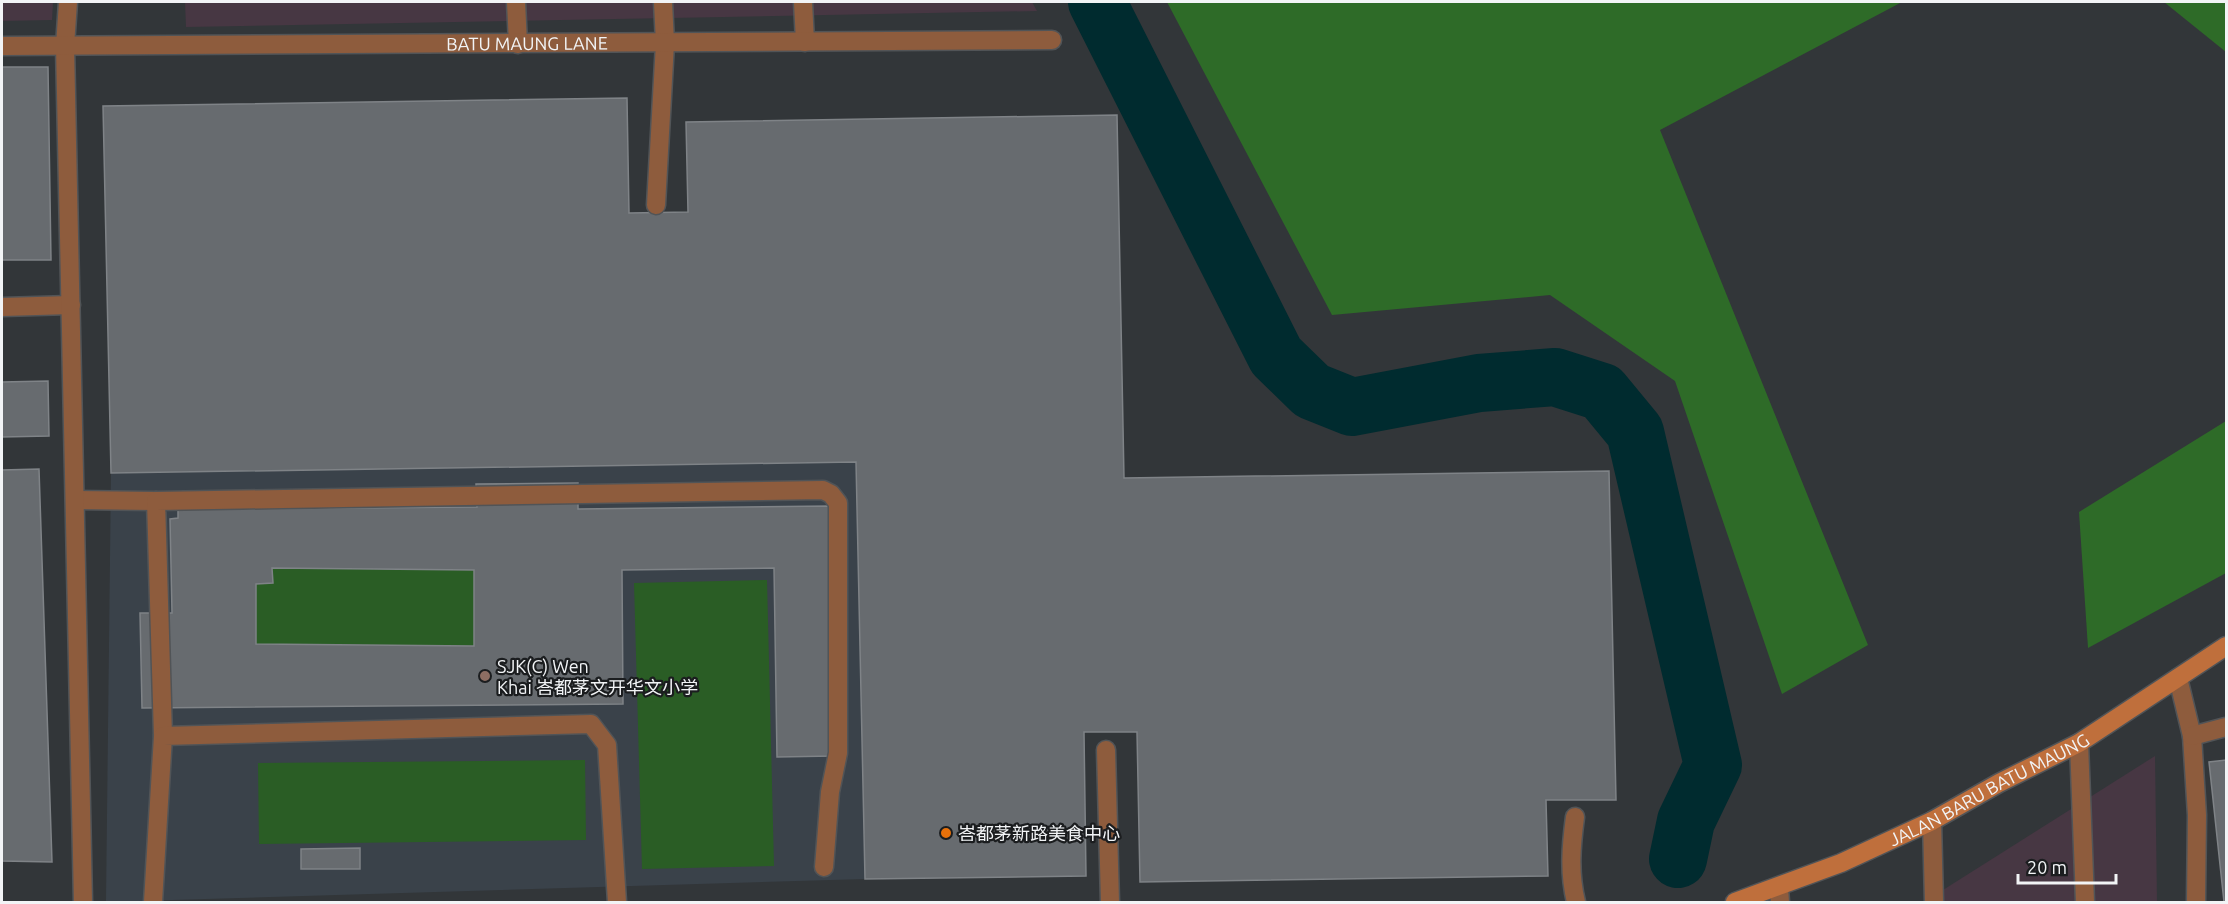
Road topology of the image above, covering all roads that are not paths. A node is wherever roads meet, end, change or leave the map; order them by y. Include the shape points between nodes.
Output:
1 (68, 2) edge
2 (516, 2) edge
3 (663, 2) edge
4 (803, 2) edge
5 (1052, 40) dead end
6 (805, 42) junction
7 (665, 43) junction
8 (518, 44) junction
9 (2, 46) edge
10 (65, 46) junction
11 (656, 205) dead end
12 (71, 305) junction
13 (2, 307) edge
14 (75, 500) junction
15 (156, 501) junction
16 (2226, 646) edge
17 (2178, 678) junction
18 (2226, 727) edge
19 (163, 736) junction
20 (2192, 736) junction
21 (2079, 743) junction
22 (1106, 750) dead end
23 (1575, 817) dead end
24 (1932, 821) junction
25 (824, 867) dead end
26 (1779, 895) edge
27 (83, 903) edge
28 (153, 903) edge
29 (618, 903) edge
30 (1110, 903) edge
31 (1576, 903) edge
32 (1735, 903) edge
33 (1934, 903) edge
34 (2085, 903) edge
35 (2196, 903) edge

1 - 10 street
2 - 8 street
3 - 7 street
4 - 6 street
5 - 6 street, BATU MAUNG LANE
6 - 7 street, BATU MAUNG LANE
7 - 8 street, BATU MAUNG LANE
7 - 11 street
8 - 10 street, BATU MAUNG LANE
9 - 10 street, BATU MAUNG LANE
10 - 12 street
12 - 13 street
12 - 14 street
14 - 15 street
14 - 27 street
15 - 19 street
15 - 25 street via 823,490 831,494 838,503 838,753 830,792
16 - 17 street, JALAN BARU BATU MAUNG
17 - 20 street
17 - 21 street, JALAN BARU BATU MAUNG
18 - 20 street
19 - 28 street
19 - 29 street via 591,724 607,745
20 - 35 street via 2197,815
21 - 24 street, JALAN BARU BATU MAUNG
21 - 34 street
22 - 30 street
23 - 31 street via 1571,879
24 - 26 street, JALAN BARU BATU MAUNG
24 - 33 street
26 - 32 street, JALAN BARU BATU MAUNG

